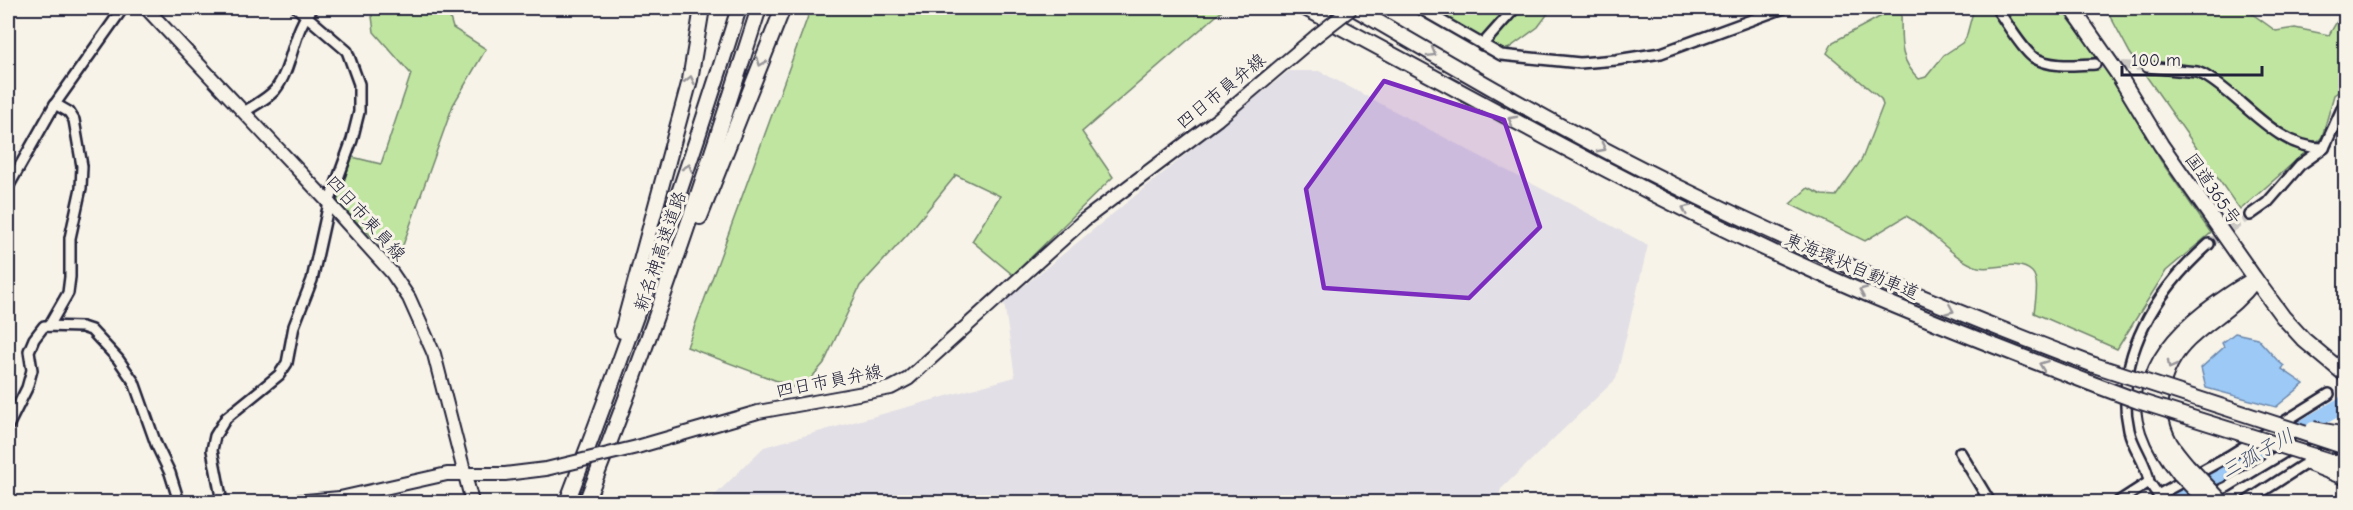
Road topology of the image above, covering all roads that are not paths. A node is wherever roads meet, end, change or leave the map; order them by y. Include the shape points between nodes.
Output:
1 (123, 8) edge
2 (146, 8) edge
3 (297, 8) edge
4 (313, 8) edge
5 (702, 8) edge
6 (739, 8) edge
7 (759, 8) edge
8 (783, 8) edge
9 (1296, 8) edge
10 (1305, 8) edge
11 (1355, 8) edge
12 (1419, 8) edge
13 (1515, 8) edge
14 (1784, 8) edge
15 (1996, 8) edge
16 (2072, 8) edge
17 (306, 15) junction
18 (1369, 42) junction
19 (1482, 45) junction
20 (2094, 64) tunnel mouth
21 (2147, 67) tunnel mouth
22 (2346, 100) edge
23 (56, 104) junction
24 (244, 112) junction
25 (2324, 148) junction
26 (8, 187) edge
27 (328, 203) junction
28 (2250, 215) tunnel mouth
29 (2209, 244) tunnel mouth
30 (2255, 279) junction
31 (49, 326) junction
32 (2346, 375) edge
33 (2329, 394) dead end
34 (2183, 395) junction
35 (2138, 401) junction
36 (622, 411) junction
37 (8, 426) edge
38 (2316, 433) dead end
39 (2346, 435) edge
40 (2346, 441) edge
41 (2346, 447) edge
42 (1960, 452) dead end
43 (2346, 466) edge
44 (464, 475) junction
45 (2346, 478) edge
46 (2149, 482) junction
47 (568, 501) edge
48 (179, 502) edge
49 (222, 502) edge
50 (294, 502) edge
51 (472, 502) edge
52 (586, 502) edge
53 (1990, 502) edge
54 (2118, 502) edge
55 (2194, 502) edge
56 (2216, 502) edge
57 (2246, 502) edge

1 - 23 street
2 - 24 main road, 四日市東員線
3 - 17 street
4 - 17 street
47 -> 5 highway via 668,166 690,80
47 -> 6 highway, 新名神高速道路 via 654,268
7 - 36 highway, 新名神高速道路 via 709,165
8 -> 36 highway
9 - 18 highway
10 - 18 highway
11 -> 34 highway, 東海環状自動車道, bridge via 1586,139 1791,241 1956,313
11 - 44 main road, 四日市員弁線, bridge via 1218,119 1084,220 908,379 891,388 758,412 546,469
12 - 19 street
13 - 19 street
14 - 19 street via 1661,54 1616,60 1580,63 1501,55
15 - 20 street via 2037,59 2066,65
16 - 30 highway, 国道365号
17 - 24 street via 275,90
17 - 27 street via 347,51 359,84 359,112 352,140
35 -> 18 highway, 東海環状自動車道, bridge via 1950,328 1779,255 1574,153
21 - 25 street via 2204,75 2286,137
22 - 25 street
23 - 26 street
23 - 31 street via 74,120 82,177 70,238 68,293
24 - 27 main road, 四日市東員線
25 - 28 street via 2300,165 2267,203
27 - 44 main road, 四日市東員線 via 392,273 422,323 434,354
27 - 49 street via 312,280 294,326 287,363 279,375 226,418 215,436 212,450
29 - 46 street via 2172,282 2133,347 2127,416 2132,441
30 - 32 highway, 国道365号 via 2283,317
30 - 56 highway, bridge via 2233,290 2186,327 2160,358 2149,396 2151,424 2161,448
31 - 37 street via 44,326 29,351 32,370 27,388
31 - 48 street via 91,330 118,359 134,382
33 - 46 street via 2158,495
34 - 39 highway, bridge
34 - 41 highway, 東海環状自動車道, bridge
35 - 43 highway, 東海環状自動車道, bridge
35 - 45 highway, bridge
36 - 52 highway, 新名神高速道路
38 - 55 street
40 - 57 street
42 - 53 street
44 - 50 main road, 四日市員弁線 via 447,474 340,498
44 - 51 main road, 四日市東員線
46 - 54 street

